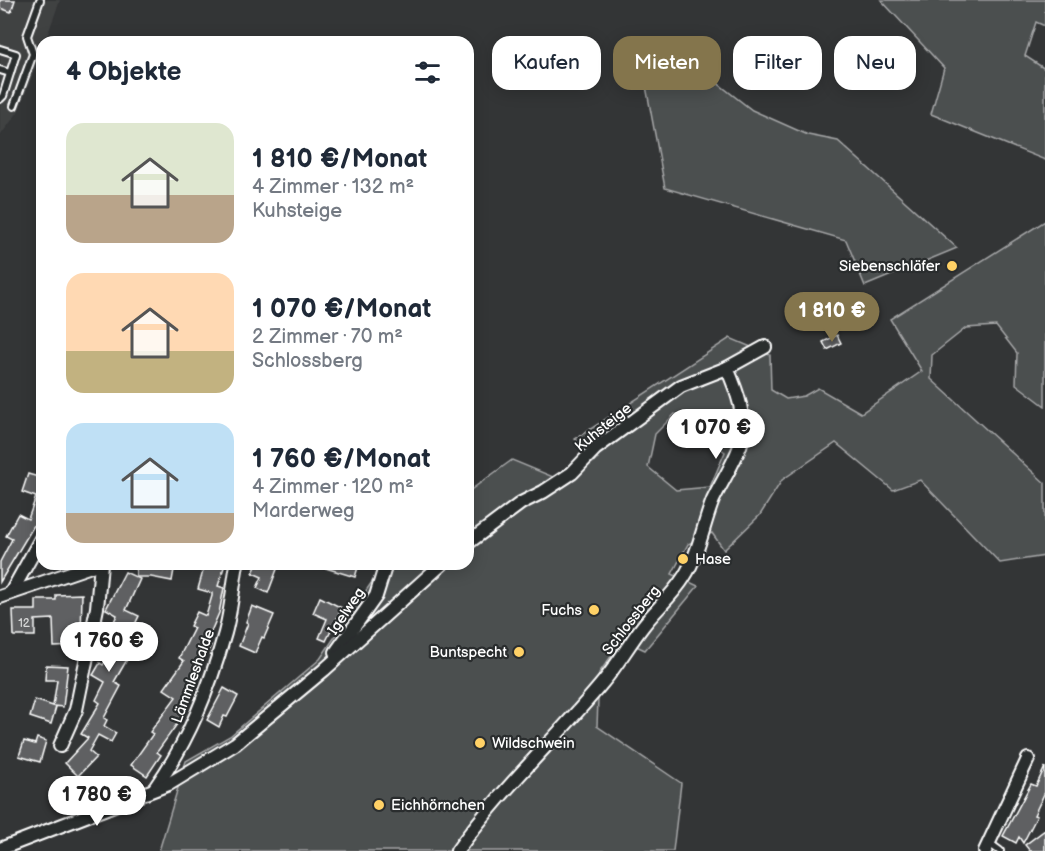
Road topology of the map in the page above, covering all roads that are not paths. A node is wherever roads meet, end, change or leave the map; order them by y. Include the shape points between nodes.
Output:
1 (40, 0) edge
2 (0, 49) edge
3 (0, 70) edge
4 (10, 73) junction
5 (0, 99) edge
6 (14, 106) dead end
7 (765, 347) dead end
8 (727, 368) junction
9 (474, 538) edge
10 (36, 548) edge
11 (80, 570) edge
12 (99, 570) edge
13 (236, 570) edge
14 (384, 570) edge
15 (435, 570) edge
16 (12, 591) junction
17 (0, 597) edge
18 (324, 670) junction
19 (60, 746) dead end
20 (1028, 759) dead end
21 (154, 790) junction
22 (991, 848) edge
23 (0, 849) edge
24 (457, 851) edge

1 - 6 lane via 27,36 33,54
2 - 4 lane via 16,54
3 - 4 lane
4 - 5 lane
7 - 8 street, Kuhsteige
8 - 9 street, Kuhsteige via 681,386 595,449 572,473 521,503
8 - 24 street, Schlossberg via 741,414 740,444 716,493 684,578 604,681 476,824
10 - 16 street
11 - 16 street
12 - 19 street via 97,608 76,710
13 - 21 street, Lämmleshalde via 226,631 197,718
14 - 18 street, Igelweg via 376,596
15 - 18 street
16 - 17 street
18 - 21 street via 235,744
20 - 22 street
21 - 23 street

